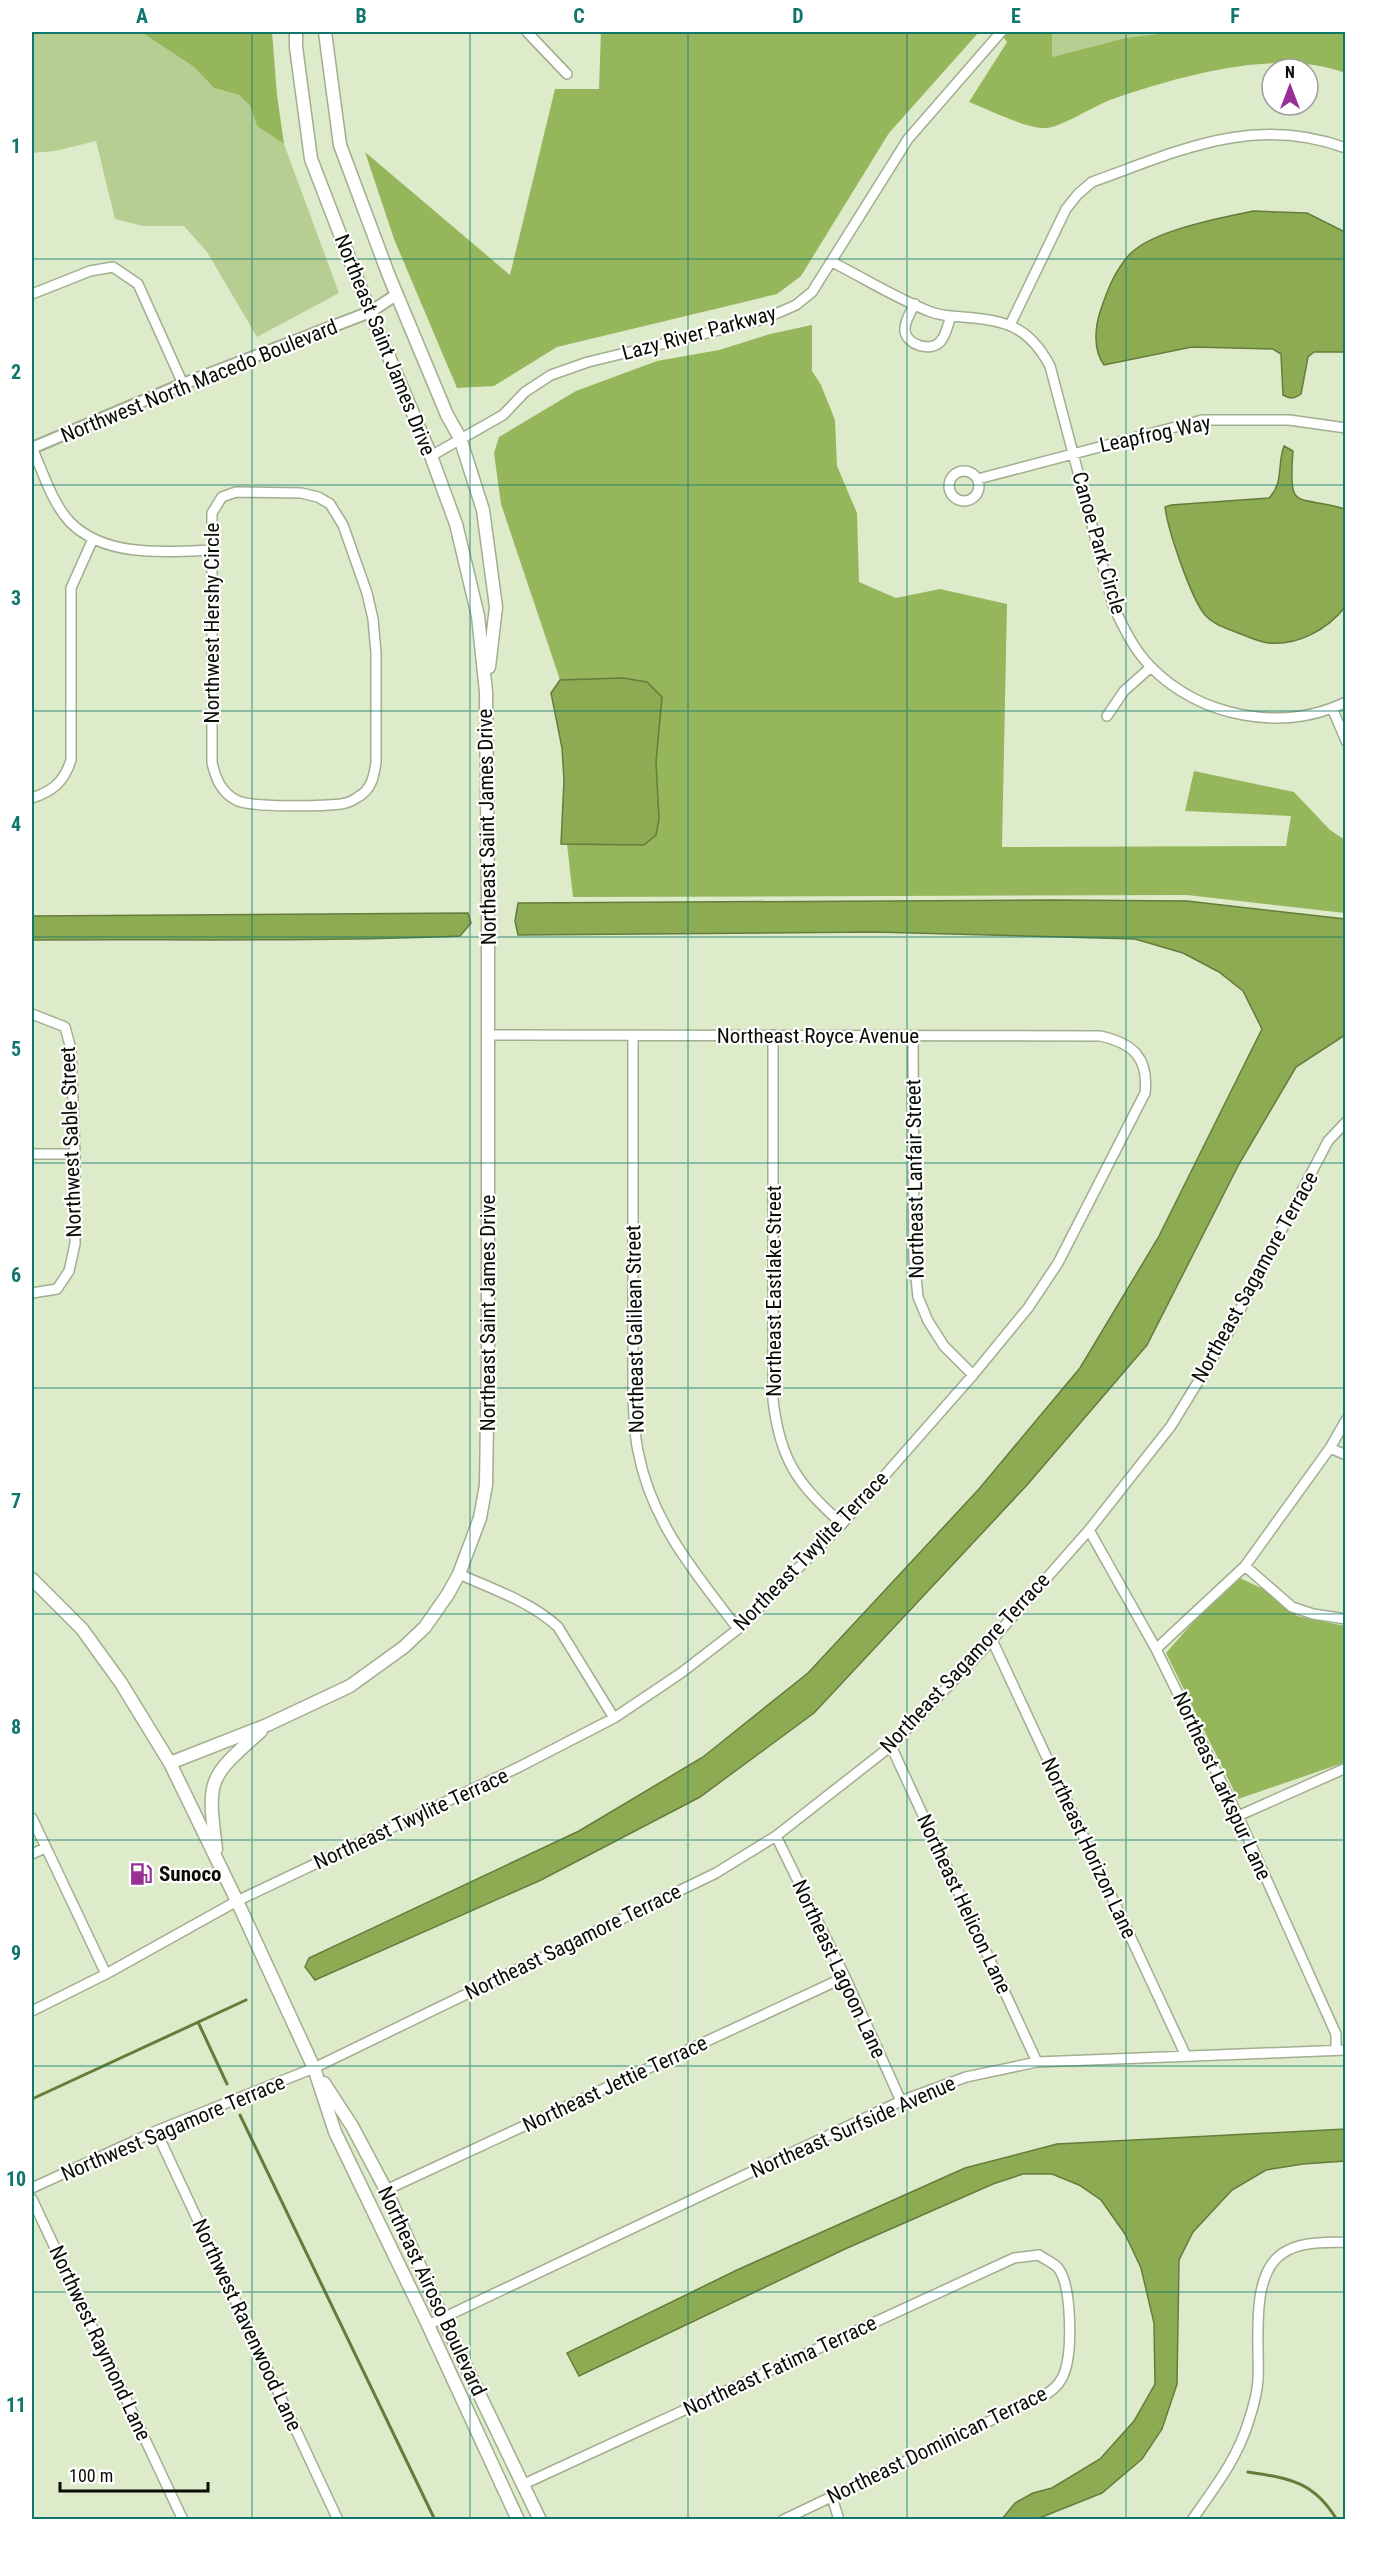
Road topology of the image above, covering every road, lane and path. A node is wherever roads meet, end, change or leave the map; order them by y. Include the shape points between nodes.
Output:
1 (296, 32) edge
2 (325, 32) edge
3 (527, 32) edge
4 (1001, 32) edge
5 (567, 74) dead end
6 (1346, 148) edge
7 (832, 262) junction
8 (32, 294) edge
9 (396, 295) junction
10 (915, 304) junction
11 (370, 312) junction
12 (951, 316) junction
13 (1011, 325) junction
14 (183, 384) junction
15 (1346, 428) edge
16 (460, 438) junction
17 (32, 448) edge
18 (1072, 452) junction
19 (431, 456) junction
20 (978, 479) dead end
21 (93, 539) junction
22 (212, 550) junction
23 (1151, 668) junction
24 (486, 693) junction
25 (1346, 702) edge
26 (1332, 708) junction
27 (1107, 716) dead end
28 (1346, 741) edge
29 (32, 798) edge
30 (32, 1014) edge
31 (488, 1035) junction
32 (633, 1035) junction
33 (773, 1035) junction
34 (913, 1036) junction
35 (1141, 1059) joint
36 (1346, 1122) edge
37 (32, 1154) edge
38 (75, 1154) junction
39 (32, 1293) edge
40 (974, 1375) junction
41 (1346, 1420) edge
42 (1330, 1448) junction
43 (1346, 1455) edge
44 (842, 1524) junction
45 (1089, 1530) junction
46 (1245, 1566) junction
47 (459, 1574) junction
48 (32, 1579) edge
49 (1346, 1619) edge
50 (738, 1629) junction
51 (992, 1640) junction
52 (1156, 1649) junction
53 (614, 1718) junction
54 (267, 1725) junction
55 (891, 1746) junction
56 (170, 1763) junction
57 (1346, 1768) edge
58 (1239, 1816) junction
59 (32, 1818) edge
60 (776, 1836) junction
61 (45, 1848) junction
62 (32, 1854) edge
63 (217, 1859) junction
64 (237, 1901) junction
65 (106, 1974) junction
66 (845, 1977) junction
67 (32, 2011) edge
68 (1341, 2050) edge
69 (1186, 2056) junction
70 (1037, 2062) junction
71 (314, 2068) junction
72 (901, 2101) junction
73 (156, 2132) junction
74 (32, 2188) edge
75 (386, 2190) junction
76 (32, 2199) edge
77 (1346, 2242) edge
78 (1039, 2255) joint
79 (443, 2319) junction
80 (429, 2325) junction
81 (524, 2484) junction
82 (832, 2497) junction
83 (183, 2520) edge
84 (338, 2520) edge
85 (518, 2520) edge
86 (540, 2520) edge
87 (783, 2520) edge
88 (839, 2520) edge
89 (1192, 2520) edge

1 - 11 main road, Northeast Saint James Drive via 311,159
2 - 9 main road, Northeast Saint James Drive via 340,144
3 - 5 street
4 - 7 street, Lazy River Parkway via 908,139
6 - 13 street via 1292,135 1252,134 1209,140 1092,182 1066,208
7 - 10 street
7 - 16 street, Lazy River Parkway via 812,292 796,304 764,319 588,362 551,375 525,392 503,415
8 - 14 street via 113,267 138,284
9 - 11 street, Northwest North Macedo Boulevard
9 - 16 main road, Northeast Saint James Drive
10 - 12 street
10 - 12 street via 905,328 908,338 917,344 938,344
11 - 14 street, Northwest North Macedo Boulevard
11 - 19 main road, Northeast Saint James Drive
12 - 13 street via 994,319
13 - 18 street, Canoe Park Circle via 1028,335 1050,366
14 - 17 street, Northwest North Macedo Boulevard
15 - 18 street, Leapfrog Way via 1289,420 1202,420
16 - 19 street, Lazy River Parkway
16 - 24 main road, Northeast Saint James Drive via 483,510 494,585 496,607
17 - 21 street via 59,506 70,522
18 - 20 street, Leapfrog Way
18 - 23 street, Canoe Park Circle via 1113,605 1128,636
19 - 24 main road, Northeast Saint James Drive via 456,524 470,578
21 - 22 street via 112,547
21 - 29 street via 71,588 71,760 56,788
22 - 22 street, Northwest Hershy Circle via 212,513 216,503 236,492 318,497 330,504 343,525 368,593 376,653 376,762 374,778 359,797 343,804 254,805 238,802 217,782 212,764
23 - 26 street, Canoe Park Circle via 1188,695 1246,716 1272,719
23 - 27 street via 1124,691
24 - 31 main road, Northeast Saint James Drive
25 - 26 street, Canoe Park Circle
26 - 28 street
30 - 38 street, Northwest Sable Street via 65,1027 70,1049
31 - 32 street, Northeast Royce Avenue
31 - 47 main road, Northeast Saint James Drive via 486,1485 480,1518
32 - 33 street, Northeast Royce Avenue
32 - 50 street, Northeast Galilean Street via 633,1396 638,1452 664,1528
33 - 34 street, Northeast Royce Avenue
33 - 44 street, Northeast Eastlake Street via 776,1423 791,1468 809,1494
34 - 35 street, Northeast Royce Avenue via 1100,1036 1119,1040
34 - 40 street, Northeast Lanfair Street via 914,1259 918,1298 944,1347
35 - 40 street, Northeast Twylite Terrace via 1144,1093 1058,1263
36 - 45 street, Northeast Sagamore Terrace via 1328,1141 1228,1334 1172,1426
37 - 38 street
38 - 39 street, Northwest Sable Street via 75,1244 69,1271 57,1289
40 - 44 street, Northeast Twylite Terrace
41 - 42 street
42 - 43 street
42 - 46 street
44 - 50 street, Northeast Twylite Terrace
45 - 51 street, Northeast Sagamore Terrace
45 - 52 street, Northeast Larkspur Lane
46 - 49 street via 1292,1606
46 - 52 street
47 - 53 street via 547,1616 558,1627
47 - 54 main road, Northeast Saint James Drive via 424,1627 383,1665 350,1686
48 - 56 main road, Northeast Airoso Boulevard via 82,1629 127,1692
50 - 53 street, Northeast Twylite Terrace
51 - 55 street, Northeast Sagamore Terrace
51 - 69 street, Northeast Horizon Lane
52 - 58 street, Northeast Larkspur Lane
53 - 64 street, Northeast Twylite Terrace
54 - 56 main road, Northeast Saint James Drive
54 - 63 main road via 220,1768 212,1785 210,1805
55 - 60 street, Northeast Sagamore Terrace
55 - 70 street, Northeast Helicon Lane
56 - 63 main road, Northeast Airoso Boulevard
57 - 58 street
58 - 68 street, Northeast Larkspur Lane
59 - 61 street
60 - 66 street, Northeast Lagoon Lane
60 - 71 street, Northeast Sagamore Terrace via 716,1873
61 - 62 street
61 - 65 street
63 - 64 main road, Northeast Airoso Boulevard
64 - 65 street, Northeast Twylite Terrace
64 - 71 main road, Northeast Airoso Boulevard
65 - 67 street, Northeast Twylite Terrace
66 - 72 street, Northeast Lagoon Lane
66 - 75 street, Northeast Jettie Terrace
68 - 69 street, Northeast Surfside Avenue
69 - 70 street, Northeast Surfside Avenue
70 - 72 street, Northeast Surfside Avenue via 966,2077
71 - 73 street, Northwest Sagamore Terrace
71 - 75 main road, Northeast Airoso Boulevard via 352,2126
71 - 80 main road, Northeast Airoso Boulevard via 335,2132
72 - 79 street, Northeast Surfside Avenue
73 - 74 street, Northwest Sagamore Terrace
73 - 84 street, Northwest Ravenwood Lane
75 - 79 main road, Northeast Airoso Boulevard
76 - 83 street, Northwest Raymond Lane
77 - 89 street via 1310,2243 1282,2253 1263,2278 1259,2297 1258,2382 1250,2420 1236,2456
78 - 81 street, Northeast Fatima Terrace via 1014,2258
78 - 82 street, Northeast Dominican Terrace via 1059,2268 1068,2298 1068,2359 1058,2386
79 - 80 street, Northeast Surfside Avenue
79 - 81 main road, Northeast Airoso Boulevard
80 - 85 main road, Northeast Airoso Boulevard
81 - 86 main road, Northeast Airoso Boulevard
82 - 87 street, Northeast Dominican Terrace
82 - 88 street

